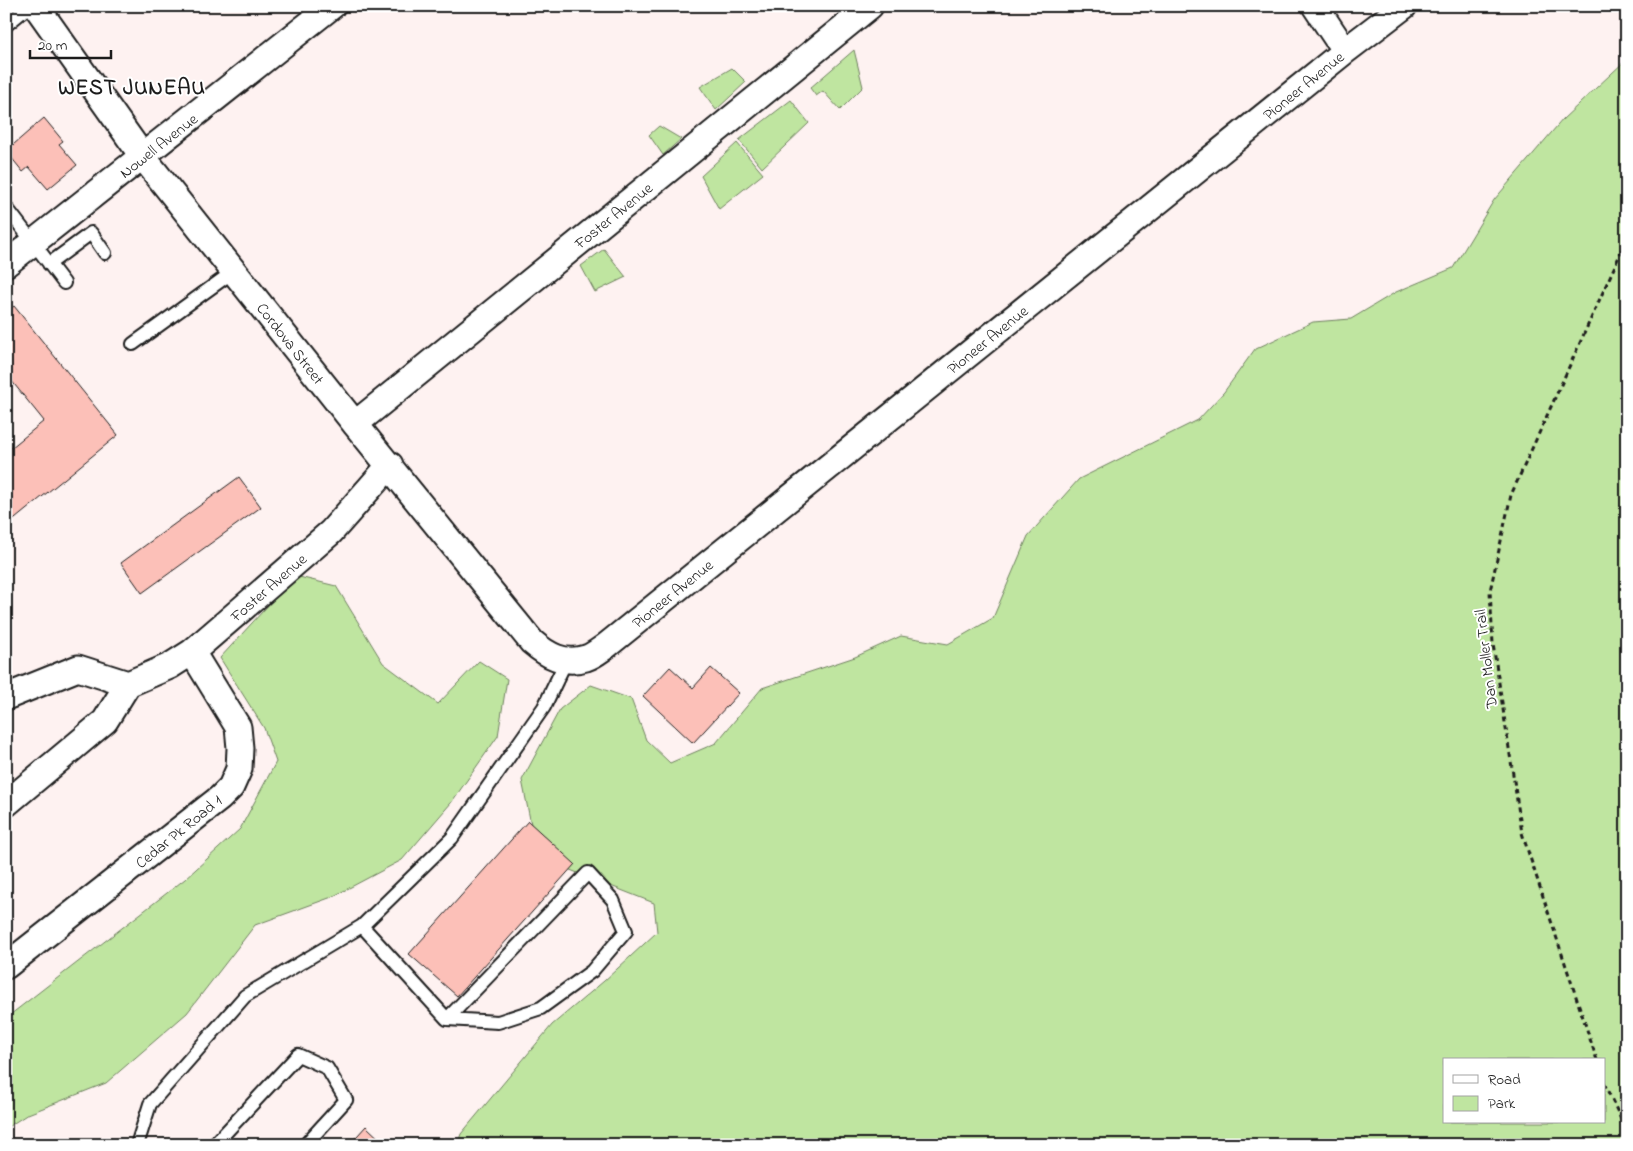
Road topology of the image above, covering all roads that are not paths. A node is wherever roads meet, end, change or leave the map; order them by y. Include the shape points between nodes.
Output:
1 (28, 6) edge
2 (36, 6) edge
3 (332, 6) edge
4 (870, 6) edge
5 (1315, 6) edge
6 (1404, 6) edge
7 (6, 25) edge
8 (1345, 51) junction
9 (144, 157) junction
10 (6, 207) edge
11 (32, 242) junction
12 (105, 253) dead end
13 (6, 264) edge
14 (48, 264) junction
15 (234, 271) junction
16 (64, 284) dead end
17 (133, 344) dead end
18 (355, 424) junction
19 (390, 465) junction
20 (192, 652) junction
21 (566, 661) junction
22 (128, 684) junction
23 (6, 698) edge
24 (6, 804) edge
25 (362, 926) junction
26 (6, 966) edge
27 (447, 1019) junction
28 (137, 1145) edge
29 (214, 1145) edge
30 (305, 1145) edge

1 - 7 lane
2 - 9 street, Cordova Street
3 - 9 street, Nowell Avenue
4 - 18 street, Foster Avenue
5 - 8 street
6 - 8 street, Pioneer Avenue
8 - 21 street, Pioneer Avenue via 606,646 586,658
9 - 11 street, Nowell Avenue
9 - 15 street, Cordova Street
10 - 11 lane
11 - 13 street, Nowell Avenue
11 - 14 lane
12 - 14 lane via 91,233
14 - 16 lane
15 - 17 lane
15 - 18 street, Cordova Street
18 - 19 street, Cordova Street
19 - 20 street, Foster Avenue via 331,532
19 - 21 street, Cordova Street via 532,642 546,654
20 - 22 street, Foster Avenue via 170,666
20 - 26 street, Cedar Pk Road 1 via 238,727 239,769 231,787
21 - 25 lane via 544,707 452,838
22 - 23 street via 78,668
22 - 24 street via 105,720
25 - 27 lane
25 - 28 lane via 245,996 150,1104
27 - 27 lane via 498,1022 541,1008 592,971 626,931 613,900 588,873
29 - 30 lane via 298,1054 327,1068 346,1100

